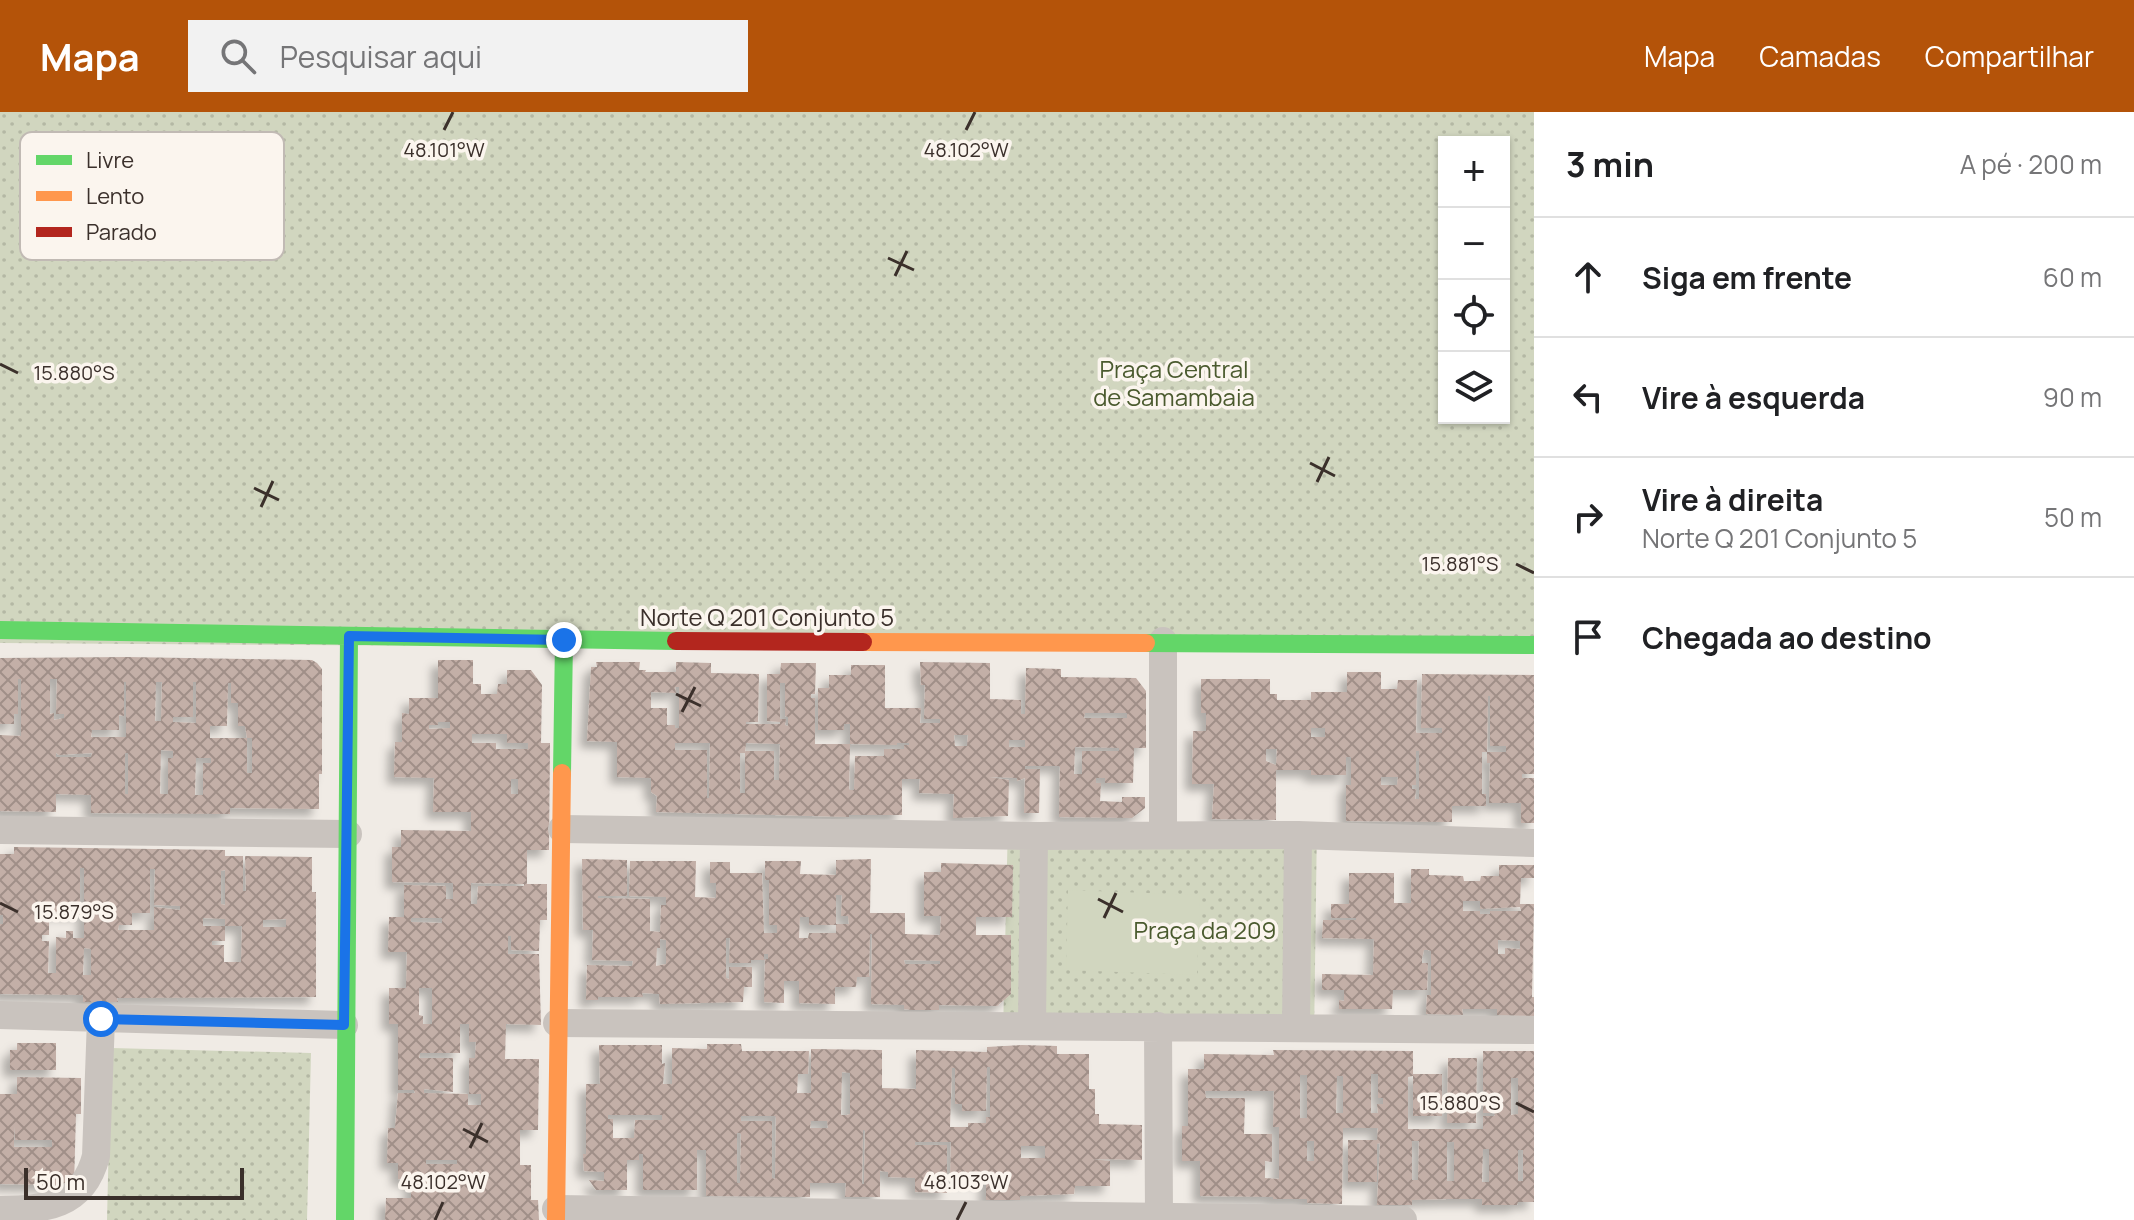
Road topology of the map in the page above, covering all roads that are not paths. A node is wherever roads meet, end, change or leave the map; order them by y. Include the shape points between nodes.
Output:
1 (0, 630) edge
2 (349, 636) junction
3 (564, 640) junction
4 (1163, 641) junction
5 (1534, 645) edge
6 (562, 829) junction
7 (0, 830) edge
8 (348, 834) junction
9 (1163, 834) junction
10 (1298, 835) junction
11 (1034, 836) junction
12 (1534, 843) edge
13 (0, 1015) edge
14 (101, 1019) junction
15 (557, 1023) junction
16 (344, 1025) junction
17 (1032, 1025) junction
18 (1158, 1026) junction
19 (1296, 1028) junction
20 (1534, 1030) edge
21 (0, 1210) edge
22 (556, 1214) edge
23 (1159, 1216) junction
24 (345, 1220) edge
25 (1403, 1220) edge

1 - 2 street, Norte Q 201 Conjunto 5
2 - 3 street, Norte Q 201 Conjunto 5
2 - 8 street
3 - 4 street, Norte Q 201 Conjunto 5
3 - 6 street
4 - 5 street, Norte Q 201 Conjunto 5
4 - 9 street
6 - 11 street
6 - 15 street
7 - 8 street
8 - 16 street
9 - 10 street
9 - 11 street
10 - 12 street
10 - 19 street
11 - 17 street
13 - 14 street
14 - 16 street
14 - 21 street via 92,1173 81,1189 59,1204
15 - 17 street
15 - 22 street
16 - 24 street
17 - 18 street
18 - 19 street
18 - 23 street
19 - 20 street
22 - 23 street
23 - 25 street

